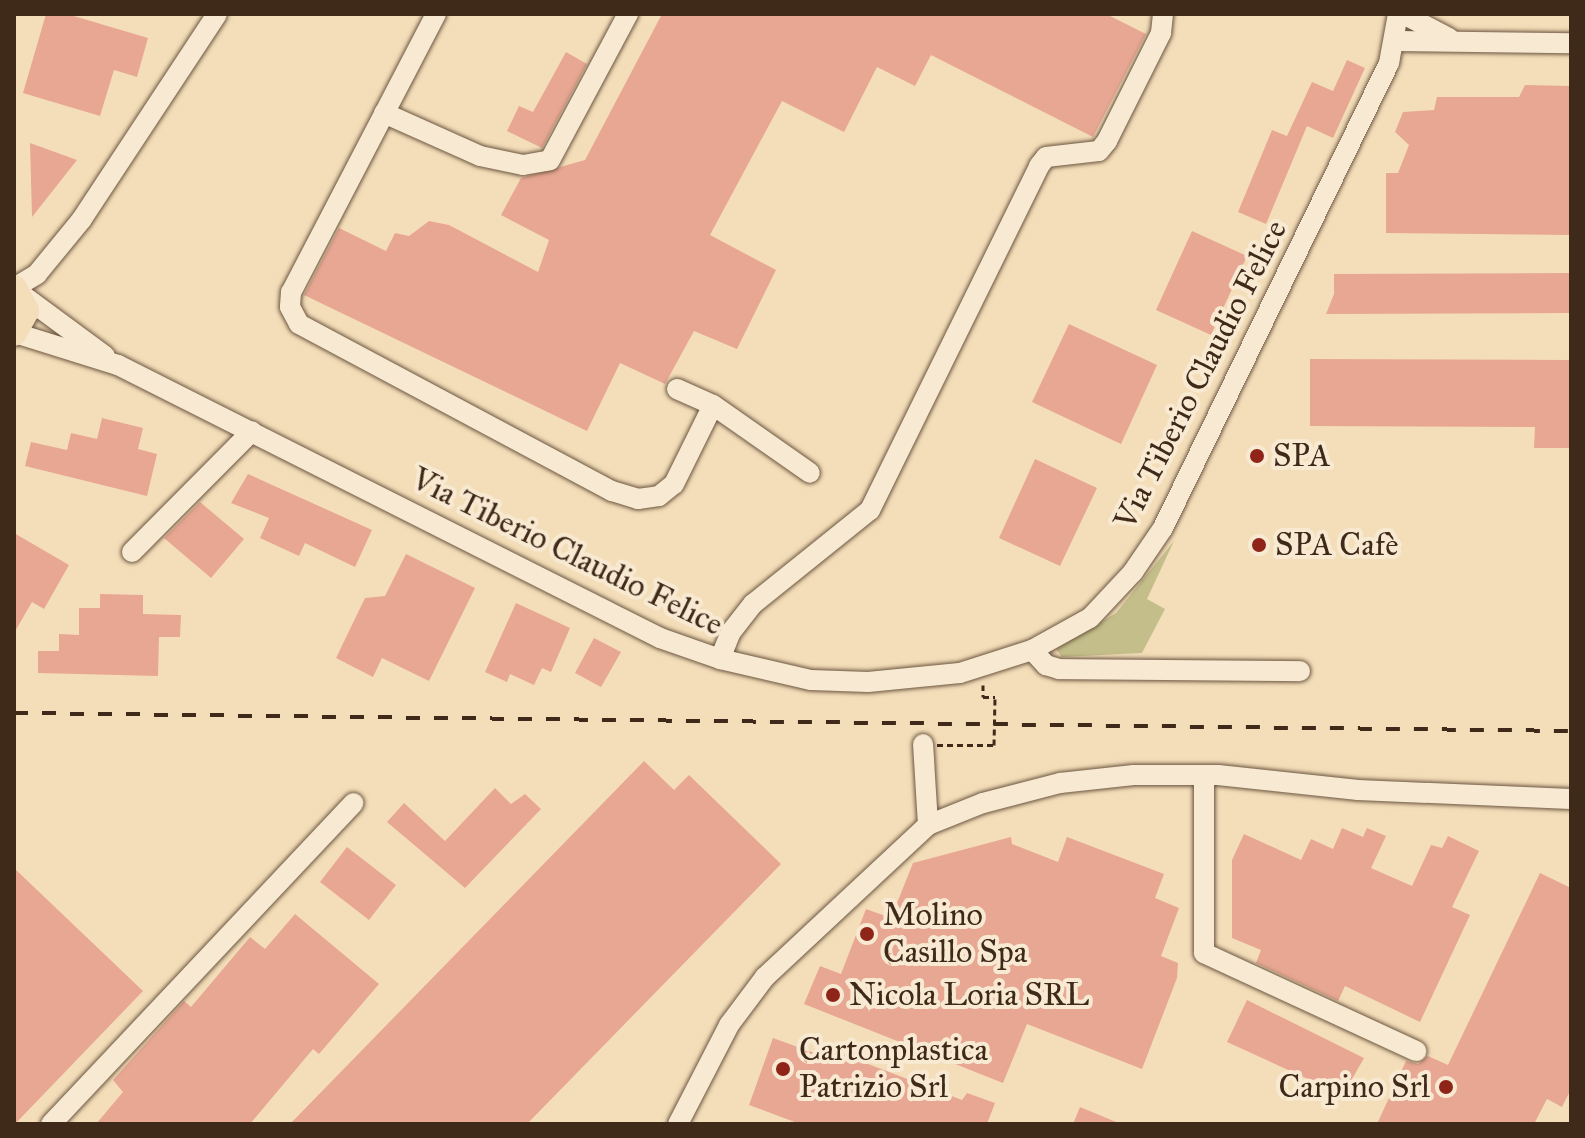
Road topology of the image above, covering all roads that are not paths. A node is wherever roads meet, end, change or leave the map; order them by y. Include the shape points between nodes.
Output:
1 (217, 14) edge
2 (436, 14) edge
3 (628, 14) edge
4 (1163, 14) edge
5 (1400, 14) edge
6 (1396, 41) junction
7 (1456, 42) junction
8 (1571, 43) edge
9 (384, 113) junction
10 (16, 290) edge
11 (14, 333) edge
12 (118, 365) junction
13 (677, 389) dead end
14 (713, 405) junction
15 (252, 431) junction
16 (810, 473) dead end
17 (132, 552) dead end
18 (1032, 650) junction
19 (720, 659) junction
20 (1300, 671) dead end
21 (923, 744) road end
22 (1204, 775) junction
23 (1571, 799) edge
24 (353, 803) dead end
25 (928, 825) junction
26 (1416, 1051) dead end
27 (51, 1124) edge
28 (678, 1124) edge

1 - 10 street via 82,219 37,274
2 - 9 street
3 - 9 street via 550,160 523,165 480,156
4 - 19 street via 1161,33 1099,151 1046,157 1039,166 870,510 753,604 731,632
5 - 6 street, Via Tiberio Claudio Felice
5 - 7 street
6 - 7 street
6 - 18 street, Via Tiberio Claudio Felice via 1163,528 1133,572 1090,618
7 - 8 street
9 - 14 street via 291,292 290,307 299,324 612,491 638,499 659,496 674,484
10 - 11 main road via 25,319
10 - 12 street
11 - 12 street
12 - 15 street, Via Tiberio Claudio Felice
13 - 14 street
14 - 16 street
15 - 17 street
15 - 19 street, Via Tiberio Claudio Felice via 660,638
18 - 19 street, Via Tiberio Claudio Felice via 960,673 868,682 811,680
18 - 20 street via 1046,665 1059,669
21 - 25 street
22 - 23 street via 1358,790
22 - 25 street via 1060,783 983,803
22 - 26 street via 1204,953
24 - 27 street
25 - 28 street via 765,977 729,1025

